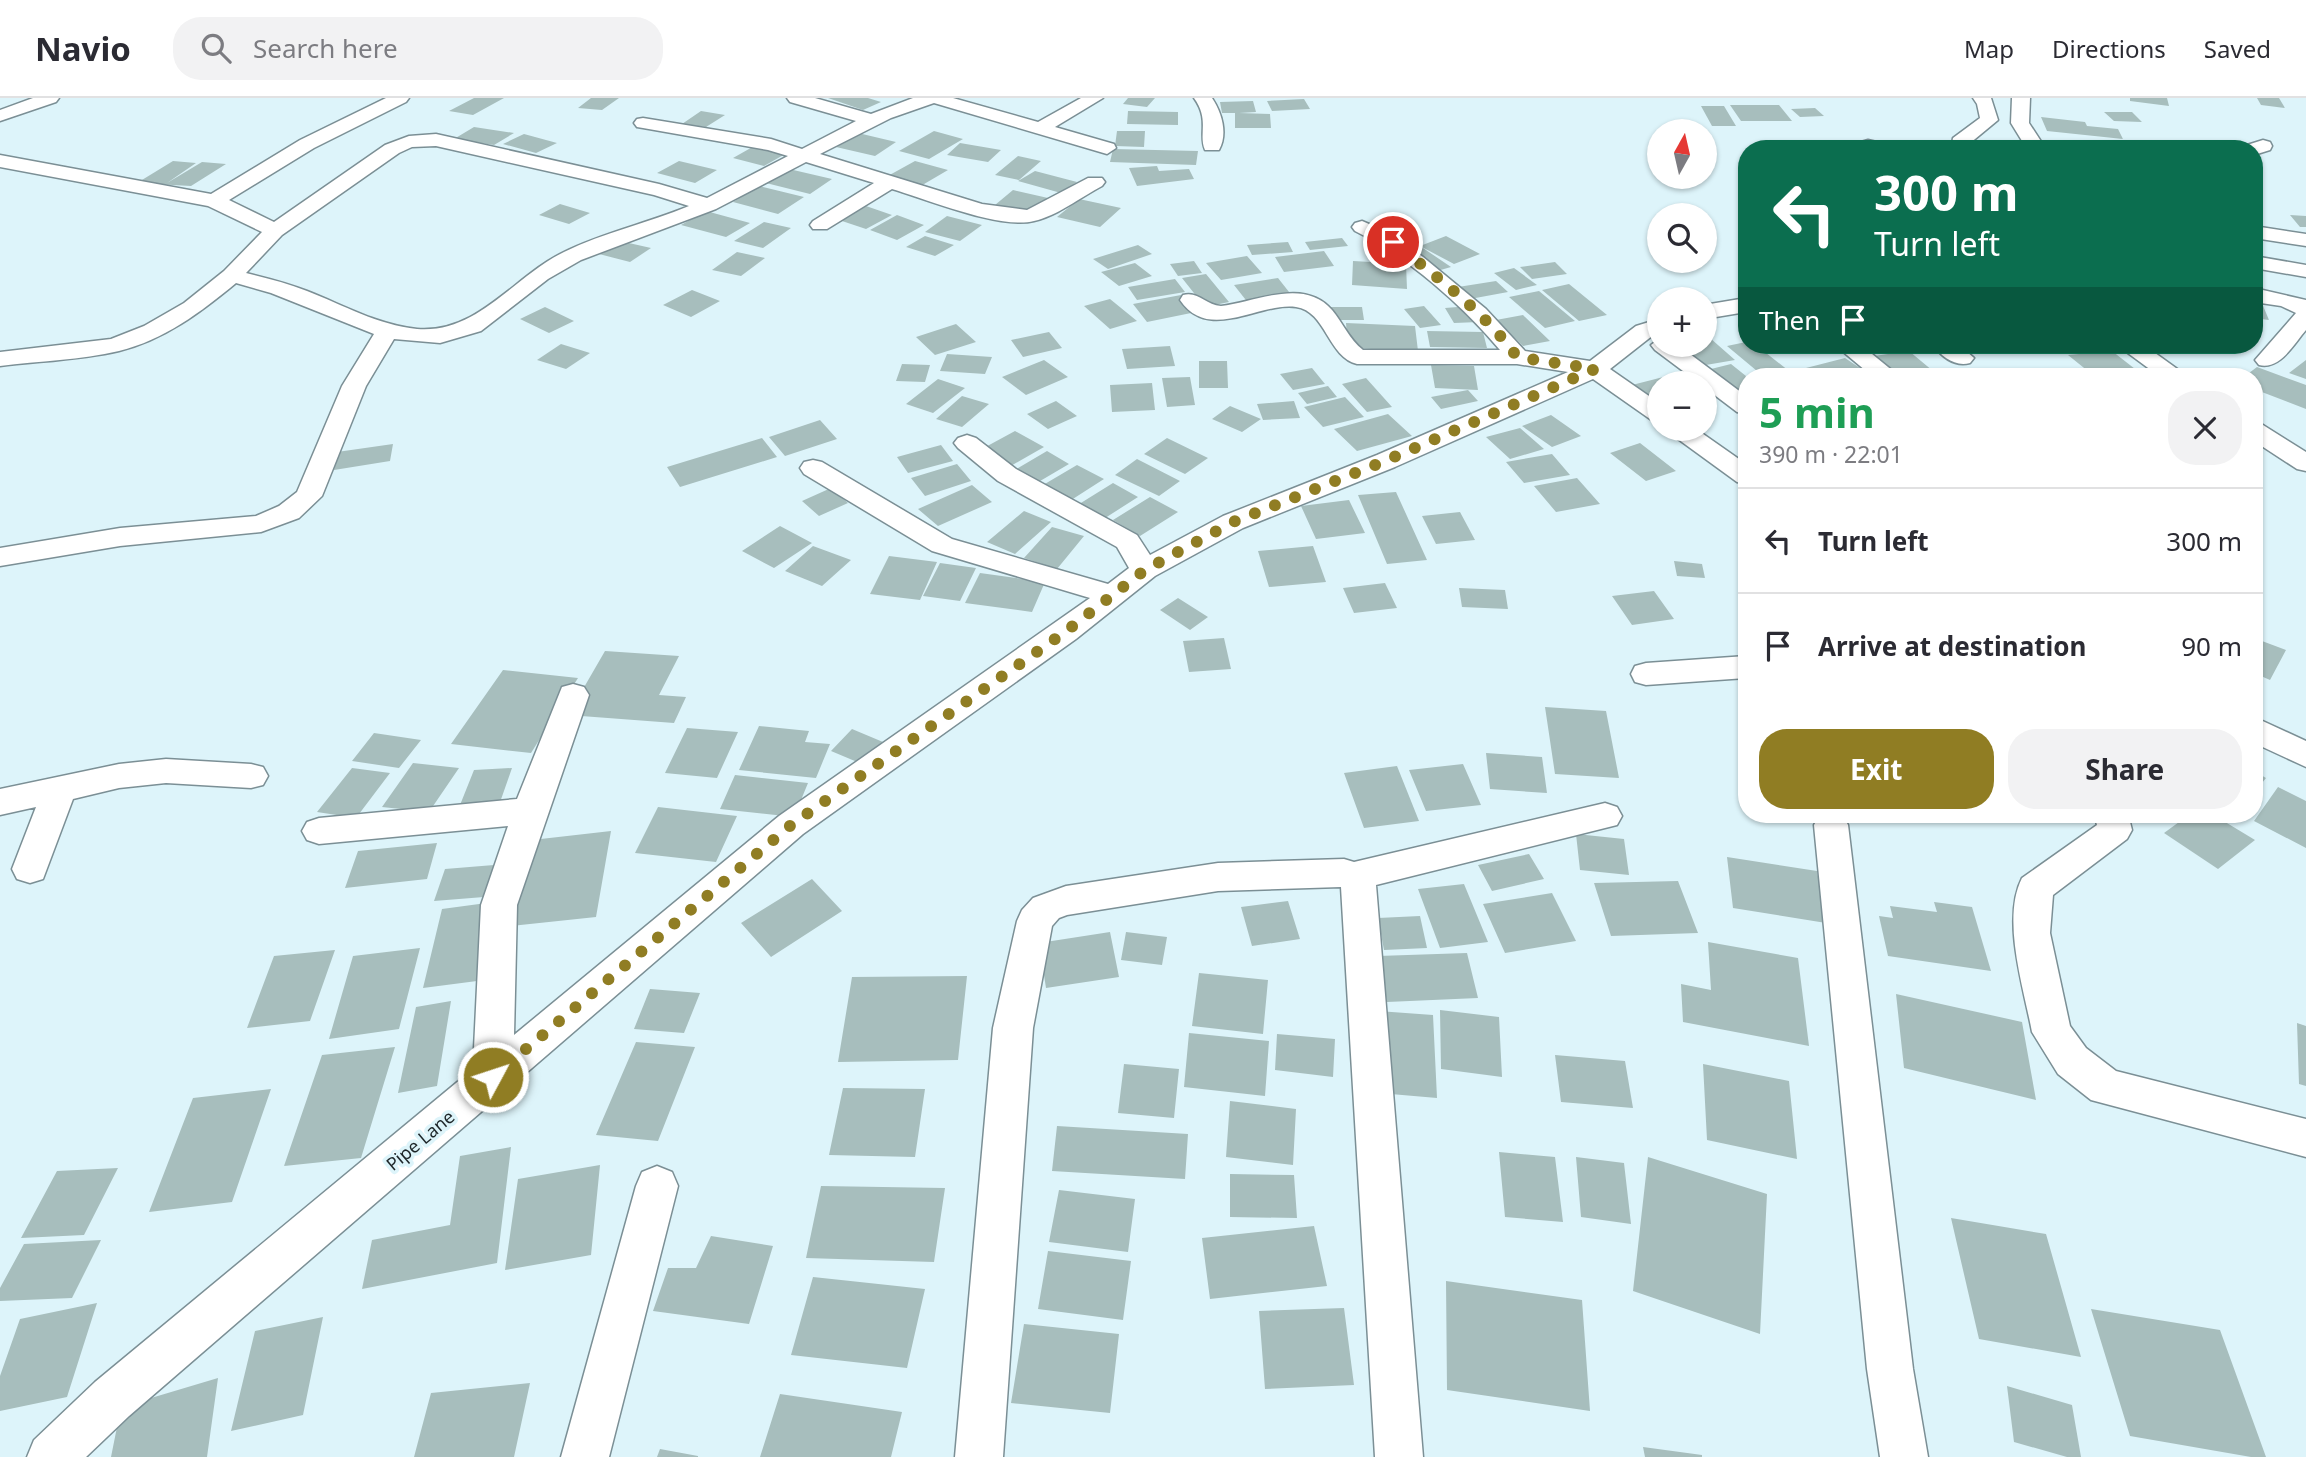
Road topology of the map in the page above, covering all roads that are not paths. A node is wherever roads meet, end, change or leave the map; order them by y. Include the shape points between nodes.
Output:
1 (50, 98) edge
2 (400, 98) edge
3 (796, 98) edge
4 (934, 98) edge
5 (1094, 98) edge
6 (1203, 98) edge
7 (1982, 98) edge
8 (2021, 98) edge
9 (0, 116) edge
10 (870, 119) junction
11 (643, 123) dead end
12 (1039, 129) junction
13 (1963, 140) edge
14 (2031, 140) edge
15 (1212, 146) dead end
16 (1107, 148) dead end
17 (803, 156) junction
18 (0, 161) edge
19 (888, 182) junction
20 (1095, 182) dead end
21 (214, 201) junction
22 (707, 205) junction
23 (820, 225) dead end
24 (1362, 226) dead end
25 (275, 231) junction
26 (2263, 233) edge
27 (2306, 240) edge
28 (2263, 264) edge
29 (2306, 271) edge
30 (232, 276) junction
31 (2263, 297) edge
32 (1191, 300) dead end
33 (1738, 306) edge
34 (1717, 310) edge
35 (2306, 310) edge
36 (2306, 316) edge
37 (388, 330) junction
38 (1647, 341) edge
39 (1859, 354) edge
40 (2142, 354) edge
41 (1517, 357) junction
42 (1683, 357) edge
43 (0, 359) edge
44 (2267, 360) dead end
45 (1877, 368) edge
46 (2163, 368) edge
47 (1595, 369) junction
48 (1738, 401) edge
49 (1647, 406) edge
50 (2263, 436) edge
51 (1697, 441) edge
52 (967, 443) dead end
53 (2306, 463) edge
54 (813, 468) dead end
55 (1738, 470) edge
56 (0, 557) edge
57 (1145, 570) junction
58 (1114, 594) junction
59 (1738, 668) edge
60 (1646, 674) dead end
61 (573, 695) dead end
62 (2263, 734) edge
63 (2306, 755) edge
64 (251, 776) dead end
65 (59, 790) junction
66 (0, 802) edge
67 (530, 811) junction
68 (1605, 816) dead end
69 (2114, 823) edge
70 (1831, 825) dead end
71 (319, 831) dead end
72 (30, 869) dead end
73 (1354, 877) junction
74 (493, 1077) junction
75 (2306, 1138) edge
76 (657, 1186) dead end
77 (51, 1457) edge
78 (585, 1457) edge
79 (979, 1457) edge
80 (1399, 1457) edge
81 (1904, 1457) edge

1 - 9 street
2 - 21 street via 307,144
3 - 10 street
4 - 10 street
4 - 12 street
5 - 12 street
6 - 15 street via 1209,103 1215,134
7 - 13 street via 1989,120
8 - 14 street via 2020,123
10 - 17 street
11 - 17 street via 771,145
12 - 16 street
17 - 19 street
17 - 22 street
18 - 21 street
19 - 20 street via 1017,217 1031,216
19 - 23 street
21 - 25 street
22 - 25 street via 436,140 392,149
22 - 37 street via 554,265 480,325 462,333 408,335
24 - 41 street via 1393,242 1460,295 1501,334
25 - 30 street
26 - 27 street
28 - 29 street
30 - 37 street via 279,288
30 - 43 street via 192,308 115,345
31 - 35 street via 2289,301
32 - 41 street via 1207,312 1225,313 1293,300 1310,303 1346,350 1357,357
33 - 34 street
36 - 44 street
37 - 56 street via 354,386 309,496 289,512 261,524 120,537
38 - 47 street, Pipe Lane
39 - 45 street
40 - 46 street
41 - 47 street
42 - 48 street
47 - 49 street
47 - 57 street, Pipe Lane via 1233,522
50 - 53 street
51 - 55 street
52 - 57 street via 1007,475 1127,541
54 - 58 street via 942,545
57 - 58 street, Pipe Lane
58 - 74 street, Pipe Lane via 791,825
59 - 60 street
61 - 67 street
62 - 63 street
64 - 65 street via 166,771
65 - 66 street
65 - 72 street
67 - 71 street
67 - 74 street via 499,905
68 - 73 street
69 - 75 street via 2116,830 2035,888 2032,933 2052,1032 2072,1061 2105,1087
70 - 81 street via 1890,1369
73 - 79 street via 1344,873 1218,877 1066,901 1046,908 1035,921 1013,1028
73 - 80 street via 1363,931
74 - 77 street, Pipe Lane via 111,1399
76 - 78 street

